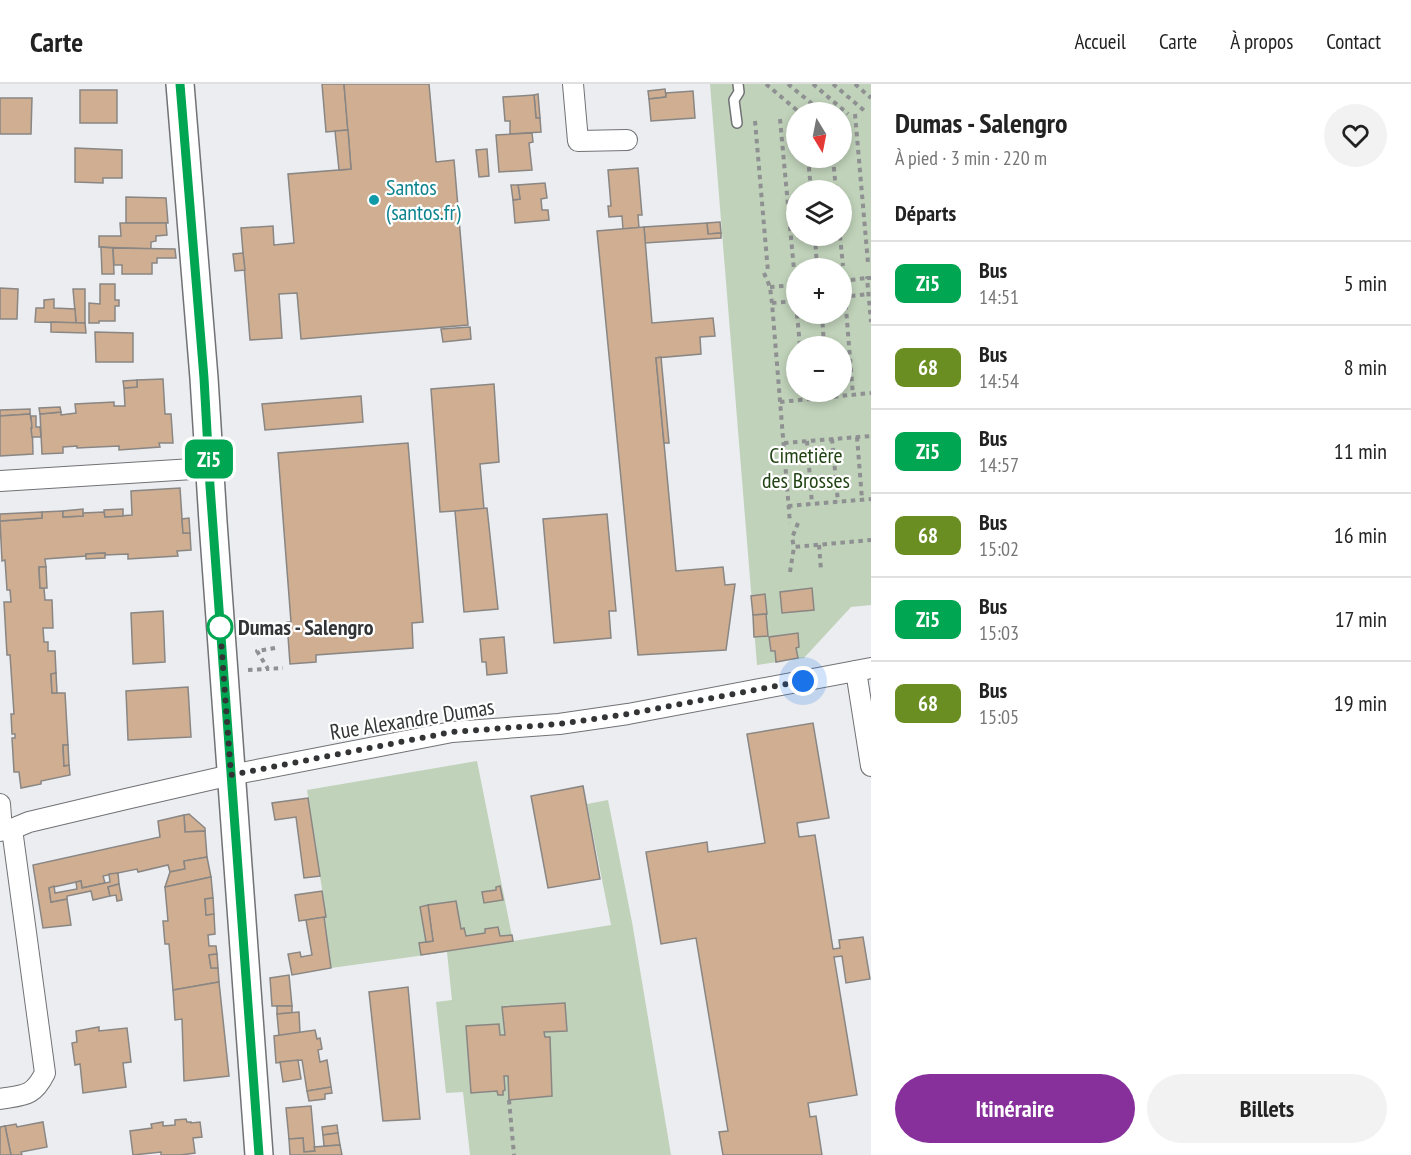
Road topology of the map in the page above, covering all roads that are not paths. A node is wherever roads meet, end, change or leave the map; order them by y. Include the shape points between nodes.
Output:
1 (180, 84) edge
2 (573, 84) edge
3 (738, 84) edge
4 (737, 123) dead end
5 (627, 140) dead end
6 (209, 468) junction
7 (0, 481) edge
8 (863, 670) edge
9 (871, 766) edge
10 (231, 775) junction
11 (0, 804) edge
12 (5, 830) edge
13 (0, 1099) edge
14 (259, 1155) edge

1 - 6 street
2 - 5 street via 578,141
3 - 4 lane via 734,100
6 - 7 street
6 - 10 street
8 - 9 street
8 - 10 street, Rue Alexandre Dumas via 628,714 452,732
10 - 12 street, Rue Alexandre Dumas
10 - 14 street
11 - 12 street
12 - 13 street via 45,1073 29,1094

